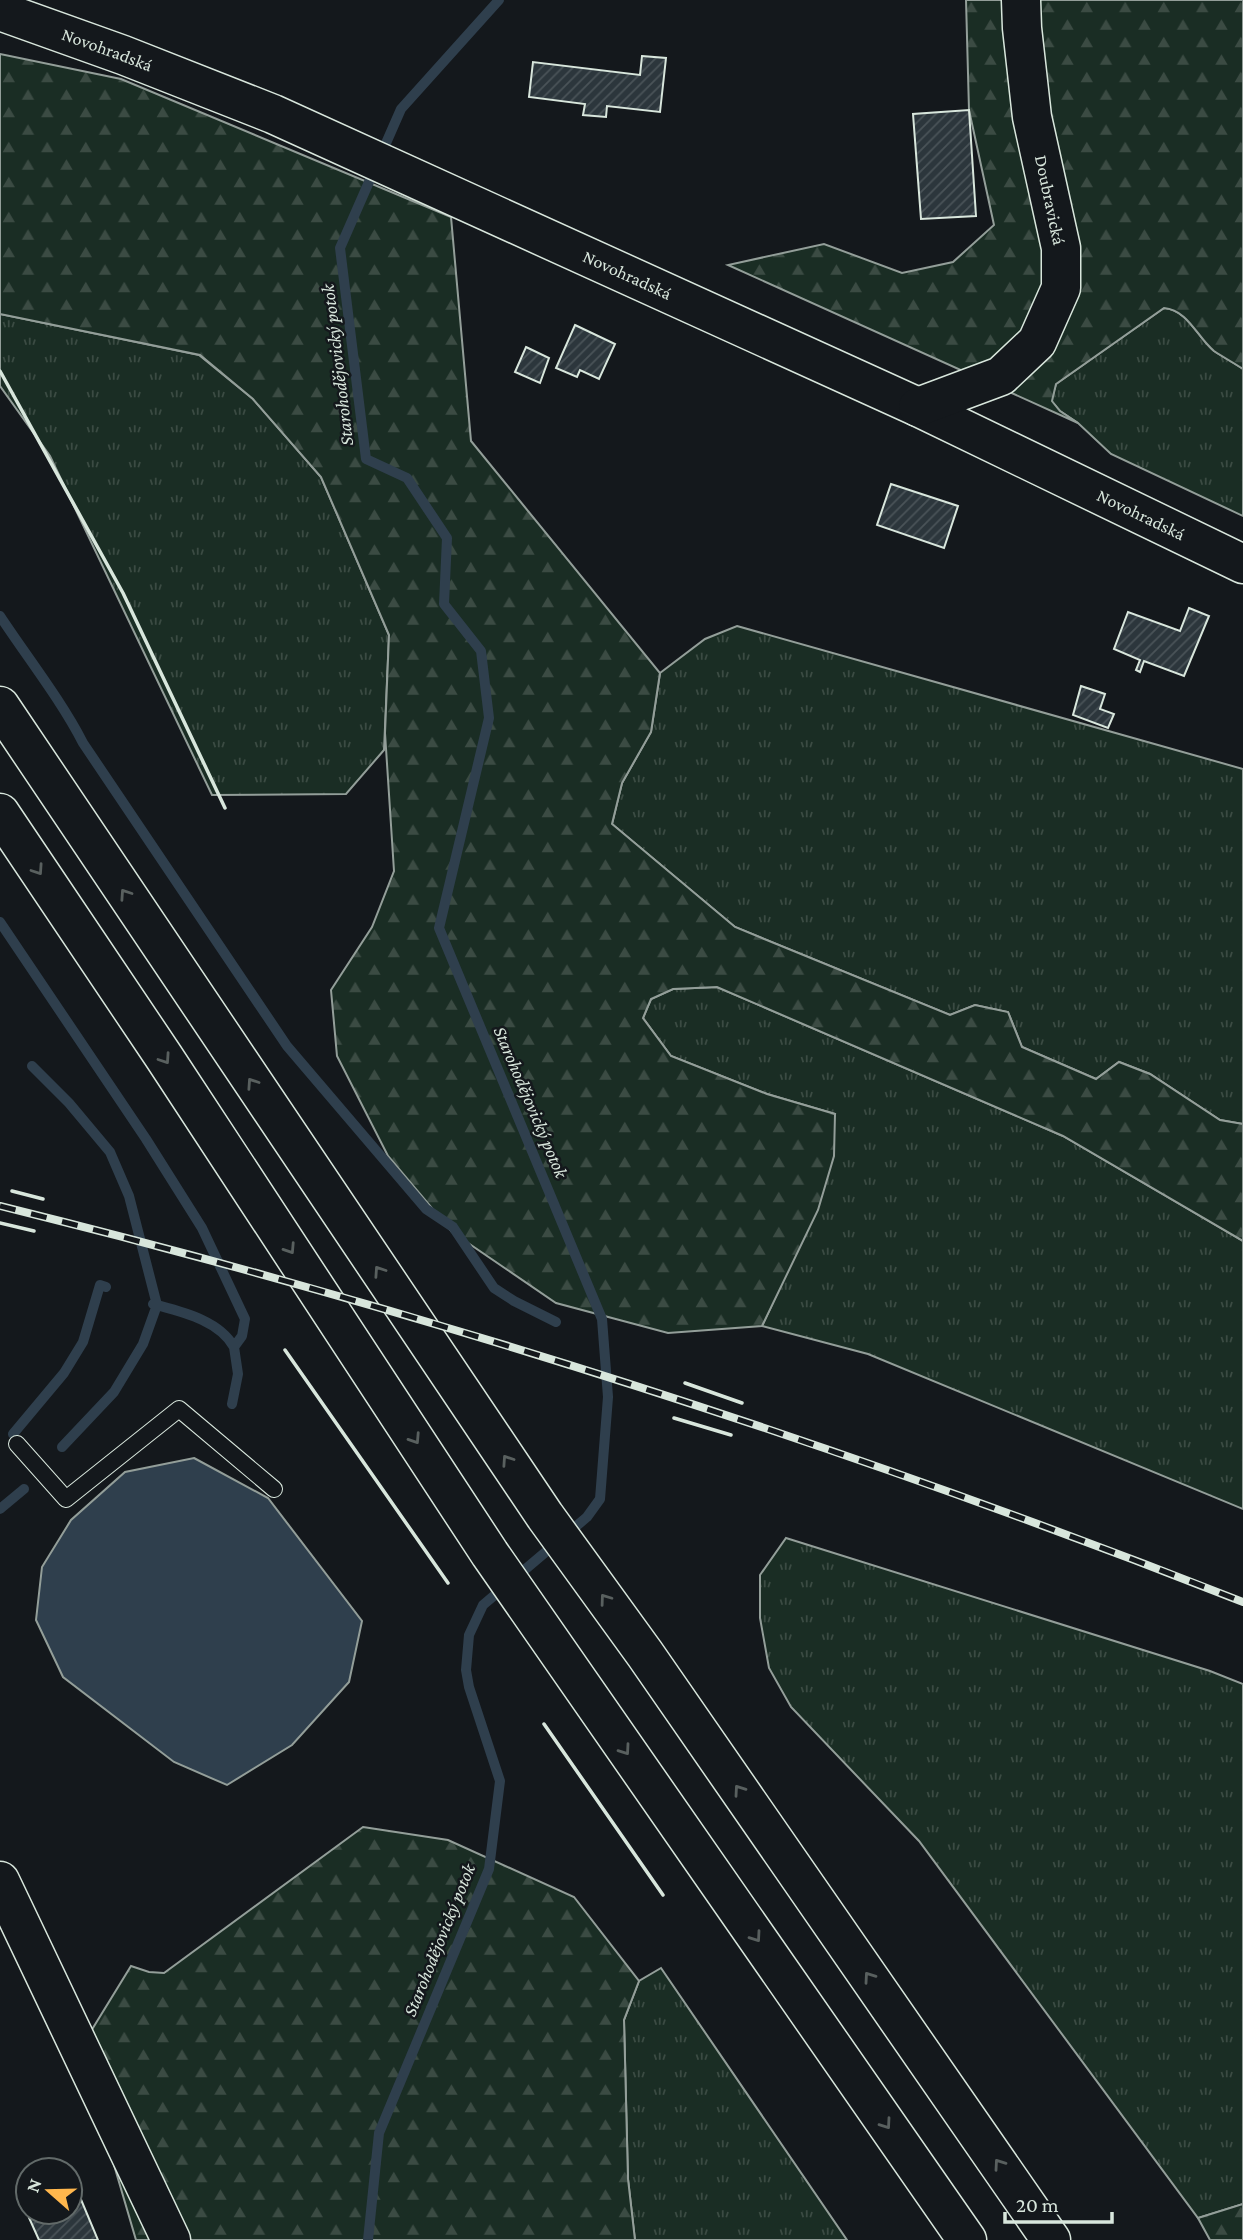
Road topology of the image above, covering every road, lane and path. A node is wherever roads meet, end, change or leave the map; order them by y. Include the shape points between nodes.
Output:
1 (1021, 0) edge
2 (0, 11) edge
3 (918, 407) junction
4 (1243, 564) edge
5 (0, 706) edge
6 (0, 813) edge
7 (17, 1444) dead end
8 (274, 1489) dead end
9 (0, 1881) edge
10 (171, 2240) edge
11 (967, 2240) edge
12 (1051, 2240) edge

1 - 3 main road, Doubravická via 1032,117 1061,248 1061,288 1037,342 1001,376
2 - 3 main road, Novohradská via 273,114
3 - 4 main road, Novohradská
12 -> 5 main road via 545,1516
6 -> 11 main road via 490,1554
7 - 8 lane via 66,1499 179,1409
9 - 10 main road

